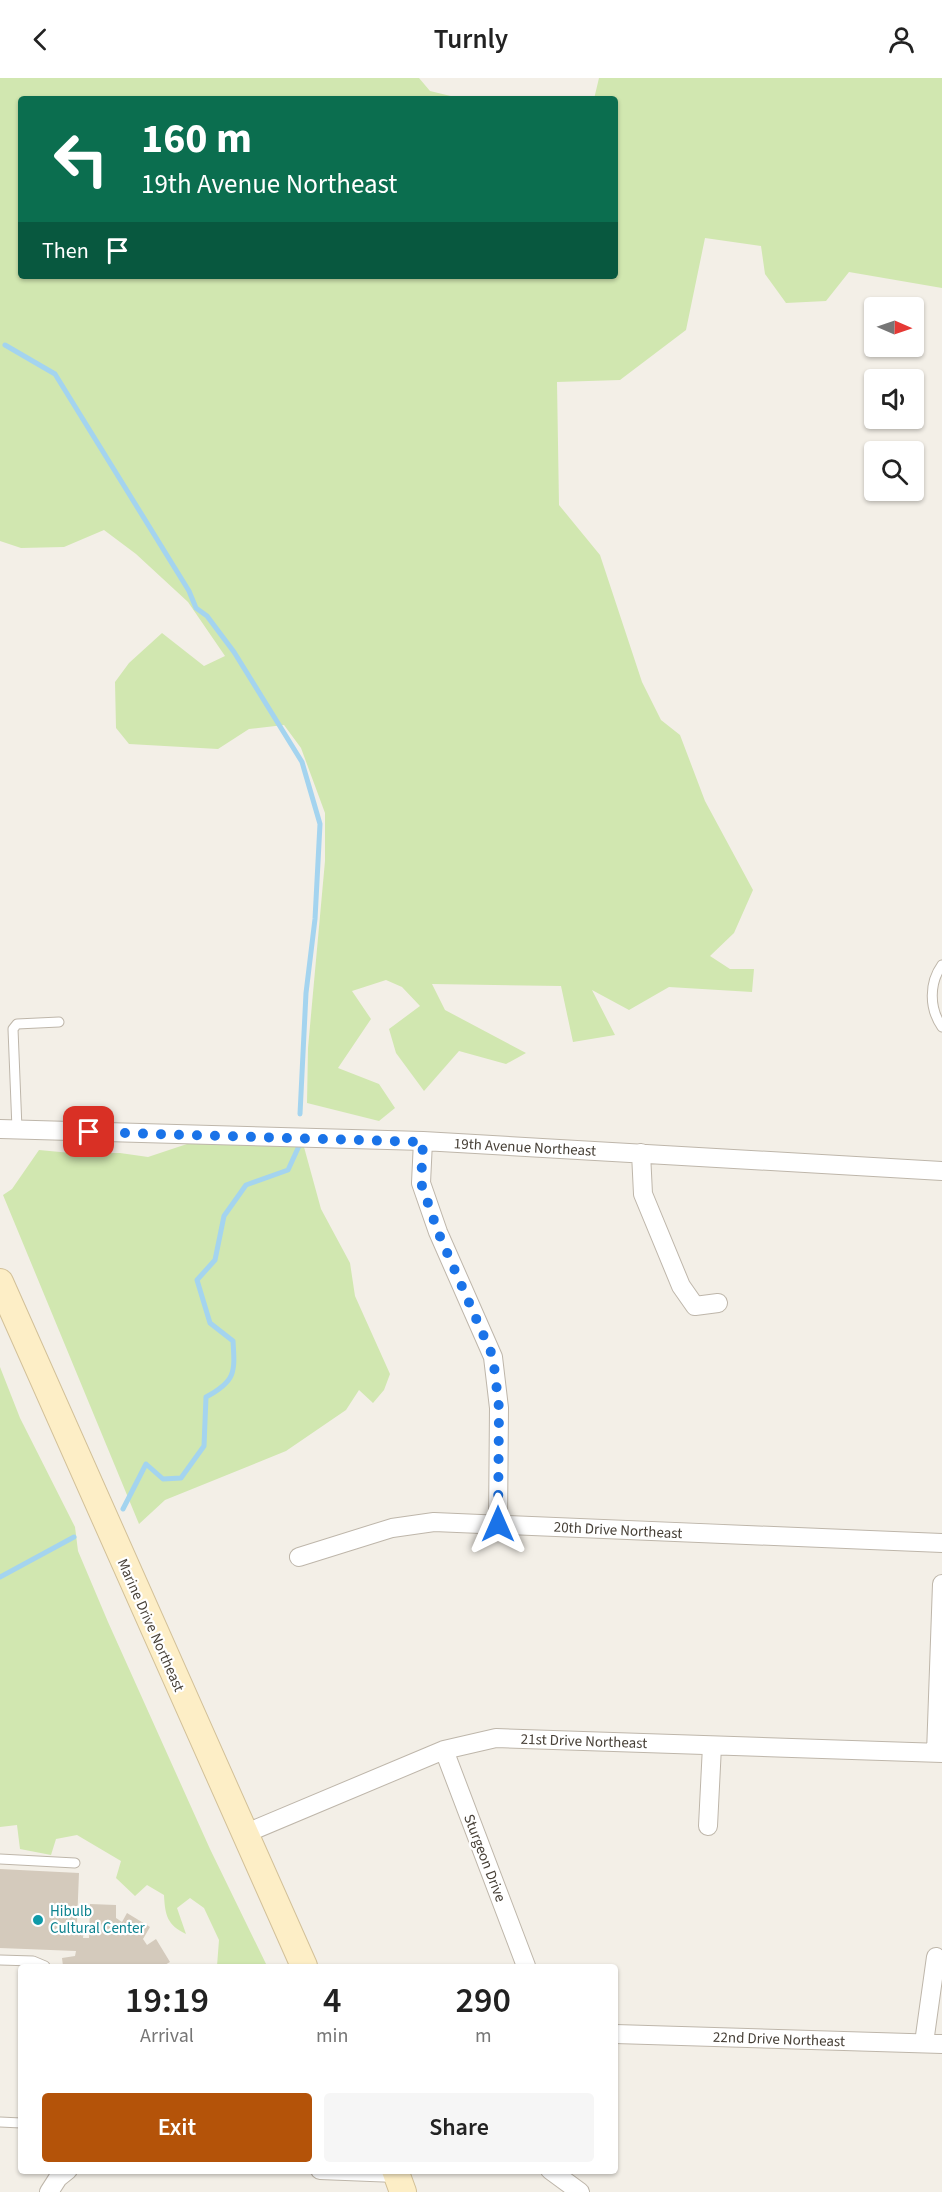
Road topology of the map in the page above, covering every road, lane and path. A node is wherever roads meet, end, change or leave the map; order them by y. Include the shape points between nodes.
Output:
1 (942, 964) edge
2 (59, 1022) dead end
3 (942, 1027) edge
4 (9, 1129) edge
5 (423, 1142) junction
6 (641, 1153) junction
7 (942, 1171) edge
8 (0, 1282) edge
9 (718, 1303) dead end
10 (498, 1524) junction
11 (942, 1543) edge
12 (299, 1557) dead end
13 (942, 1584) edge
14 (712, 1746) junction
15 (444, 1750) junction
16 (939, 1753) edge
17 (708, 1826) dead end
18 (244, 1834) junction
19 (0, 1859) edge
20 (75, 1863) dead end
21 (936, 1957) dead end
22 (0, 1960) edge
23 (40, 1964) edge
24 (303, 1964) edge
25 (525, 1964) edge
26 (618, 2034) edge
27 (933, 2044) edge
28 (0, 2122) edge
29 (18, 2123) edge
30 (63, 2174) edge
31 (373, 2174) edge
32 (555, 2174) edge
33 (399, 2176) edge
34 (49, 2192) edge
35 (580, 2192) edge

1 - 3 lane via 935,974 932,992 935,1017
2 - 4 lane via 17,1024 13,1029
4 - 5 street, 19th Avenue Northeast
5 - 6 street, 19th Avenue Northeast
5 - 10 street via 421,1183 438,1232 493,1357 499,1408
6 - 7 street, 19th Avenue Northeast
6 - 9 street via 643,1194 681,1286 695,1306
8 - 18 main road, Marine Drive Northeast
10 - 11 street, 20th Drive Northeast
10 - 12 street, 20th Drive Northeast via 434,1522 392,1528
13 - 16 street
14 - 15 street, 21st Drive Northeast via 496,1738
14 - 16 street, 21st Drive Northeast
14 - 17 street
15 - 18 street, 21st Drive Northeast
15 - 25 street, Sturgeon Drive
18 - 24 main road, Marine Drive Northeast
19 - 20 lane
21 - 27 street
22 - 23 lane
26 - 27 street, 22nd Drive Northeast
28 - 29 lane
30 - 34 street
31 - 33 street
32 - 35 street

